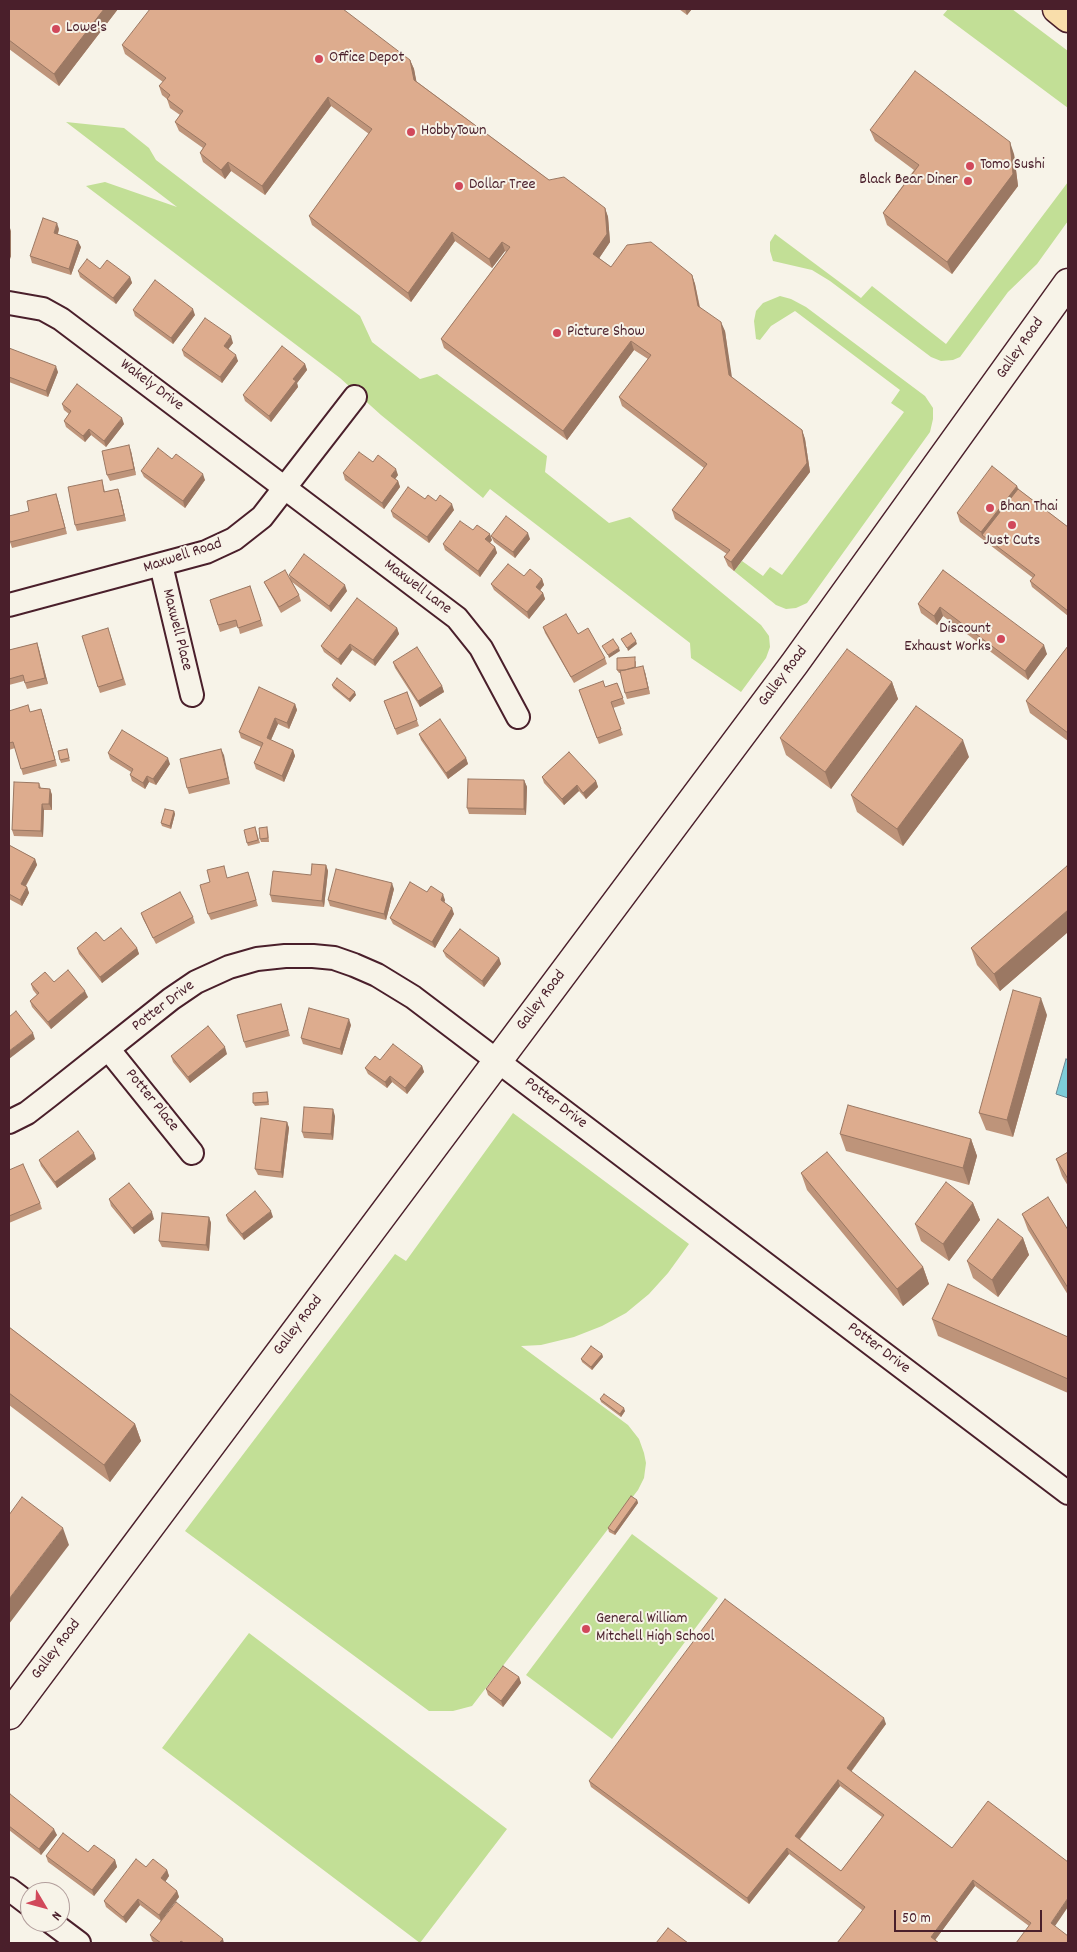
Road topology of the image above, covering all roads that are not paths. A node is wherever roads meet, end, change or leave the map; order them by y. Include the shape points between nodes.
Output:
1 (1057, 9) edge
2 (1068, 18) edge
3 (1068, 283) edge
4 (9, 304) edge
5 (355, 397) dead end
6 (285, 487) junction
7 (161, 565) junction
8 (9, 606) edge
9 (192, 694) dead end
10 (518, 717) dead end
11 (109, 1050) junction
12 (498, 1060) junction
13 (9, 1122) edge
14 (192, 1153) dead end
15 (1068, 1493) edge
16 (9, 1715) edge
17 (9, 1889) edge
18 (20, 1897) edge
19 (64, 1932) edge
20 (79, 1943) edge

1 - 2 highway
3 - 12 main road, Galley Road via 795,663
4 - 6 street, Wakely Drive via 43,309 61,319
5 - 6 street, Maxwell Road
6 - 7 street, Maxwell Road via 262,517 234,539 206,552
6 - 10 street, Maxwell Lane via 457,618 481,648
7 - 8 street, Maxwell Road
7 - 9 street, Maxwell Place
11 - 12 street, Potter Drive via 196,982 257,959 313,956 334,958 395,984
11 - 13 street, Potter Drive via 42,1102
11 - 14 street, Potter Place
12 - 15 street, Potter Drive
12 - 16 main road, Galley Road
17 - 18 street
19 - 20 street

